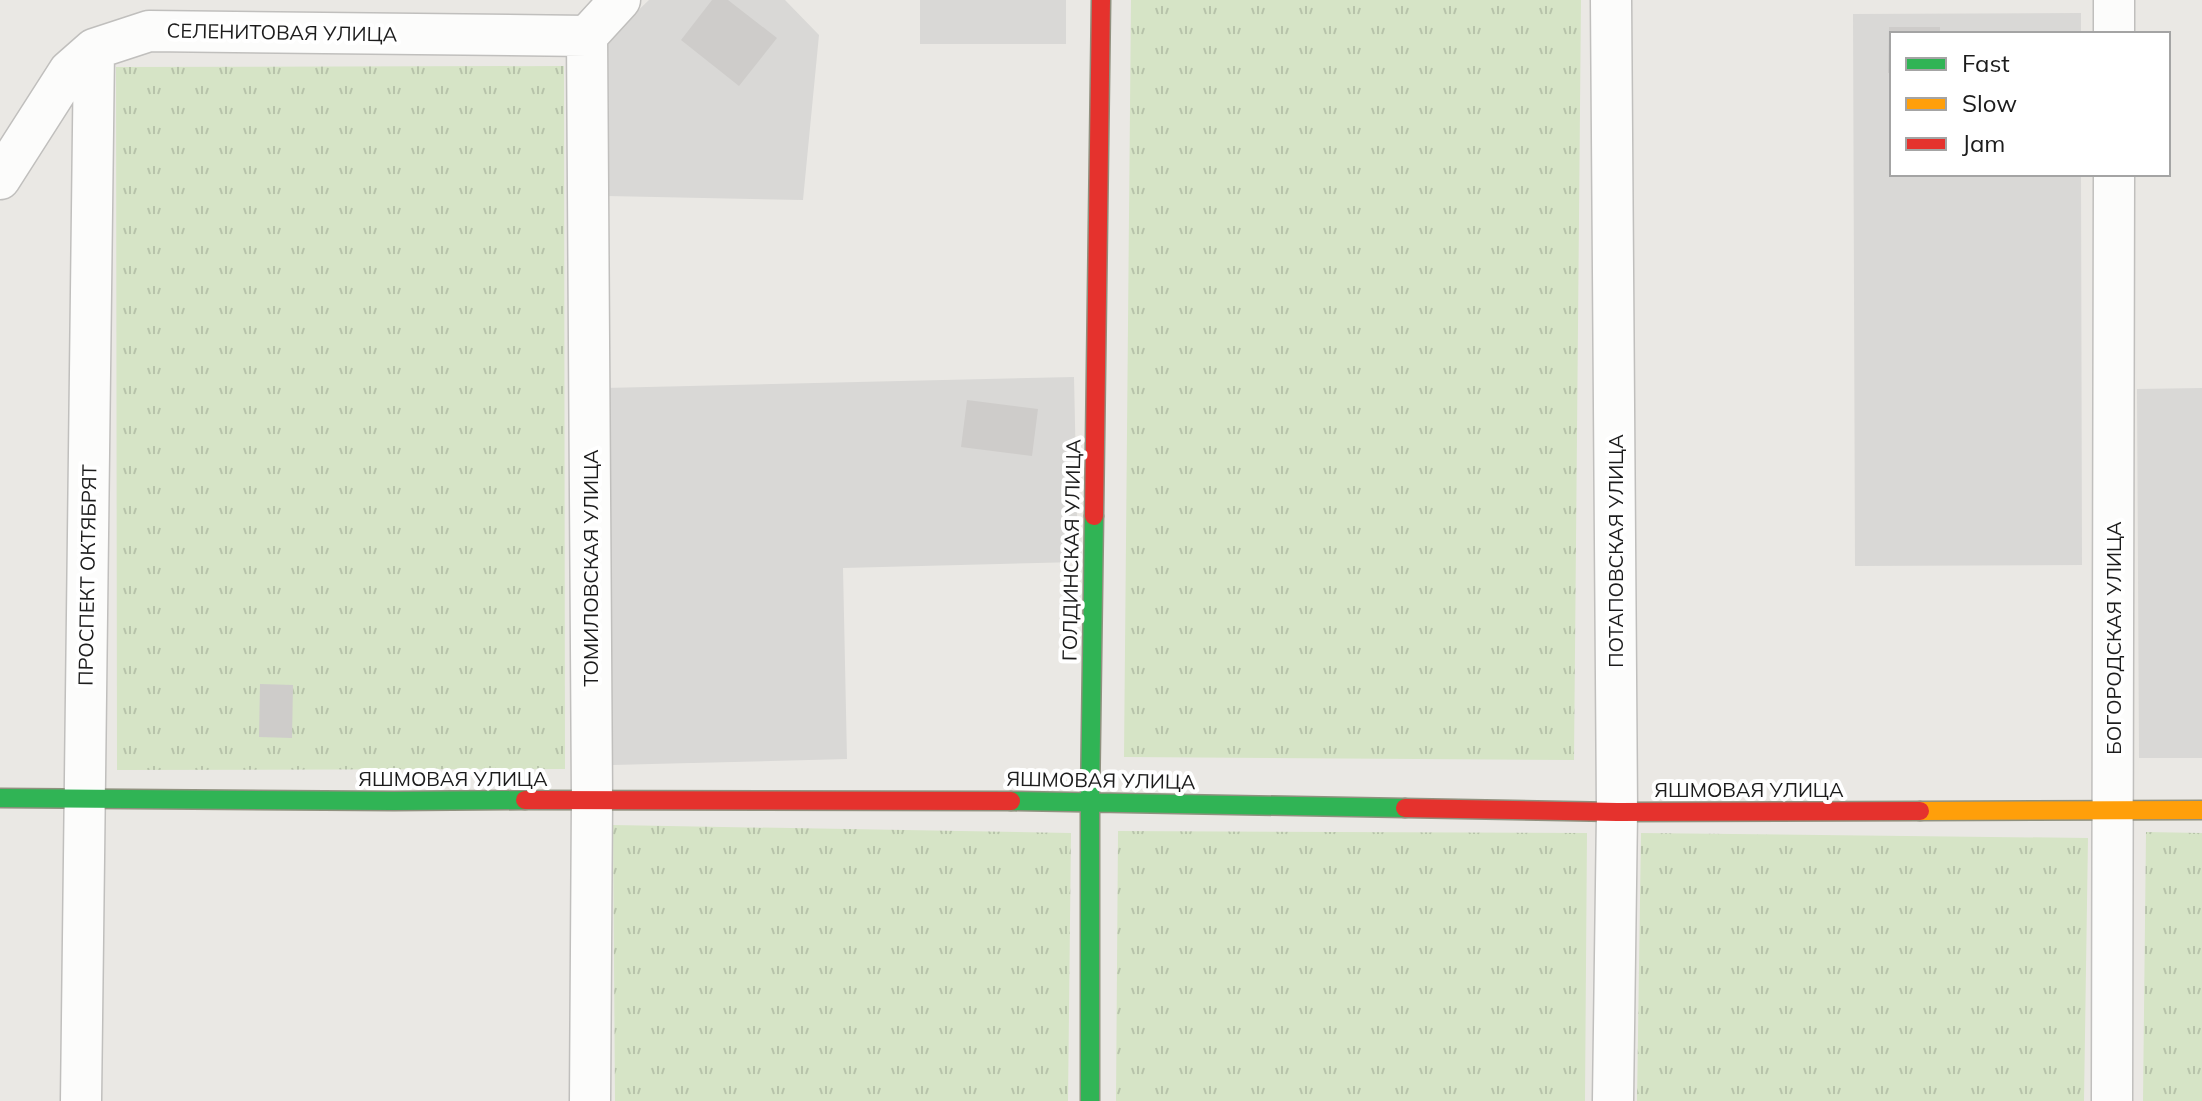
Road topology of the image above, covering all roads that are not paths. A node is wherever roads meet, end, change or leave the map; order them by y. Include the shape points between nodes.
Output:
1 (620, 0) edge
2 (1101, 0) edge
3 (1611, 0) edge
4 (2114, 0) edge
5 (2114, 32) edge
6 (587, 36) junction
7 (94, 49) junction
8 (2114, 176) edge
9 (0, 179) edge
10 (85, 797) junction
11 (0, 798) edge
12 (592, 799) junction
13 (1090, 801) junction
14 (2113, 810) junction
15 (2202, 810) edge
16 (1617, 812) junction
17 (81, 1101) edge
18 (590, 1101) edge
19 (1090, 1101) edge
20 (1613, 1101) edge
21 (2112, 1101) edge

1 - 6 street
2 - 13 street, ГОЛДИНСКАЯ УЛИЦА
3 - 16 street, ПОТАПОВСКАЯ УЛИЦА
4 - 5 street
6 - 7 street, СЕЛЕНИТОВАЯ УЛИЦА via 149,31
6 - 12 street, ТОМИЛОВСКАЯ УЛИЦА
7 - 9 street, СЕЛЕНИТОВАЯ УЛИЦА via 69,71
7 - 10 street, ПРОСПЕКТ ОКТЯБРЯТ
8 - 14 street, БОГОРОДСКАЯ УЛИЦА
10 - 11 street, ЯШМОВАЯ УЛИЦА
10 - 12 street, ЯШМОВАЯ УЛИЦА
10 - 17 street, ПРОСПЕКТ ОКТЯБРЯТ
12 - 13 street, ЯШМОВАЯ УЛИЦА
12 - 18 street, ТОМИЛОВСКАЯ УЛИЦА
13 - 16 street, ЯШМОВАЯ УЛИЦА
13 - 19 street, ГОЛДИНСКАЯ УЛИЦА
14 - 15 street, ЯШМОВАЯ УЛИЦА
14 - 16 street, ЯШМОВАЯ УЛИЦА
14 - 21 street, БОГОРОДСКАЯ УЛИЦА
16 - 20 street, ПОТАПОВСКАЯ УЛИЦА

